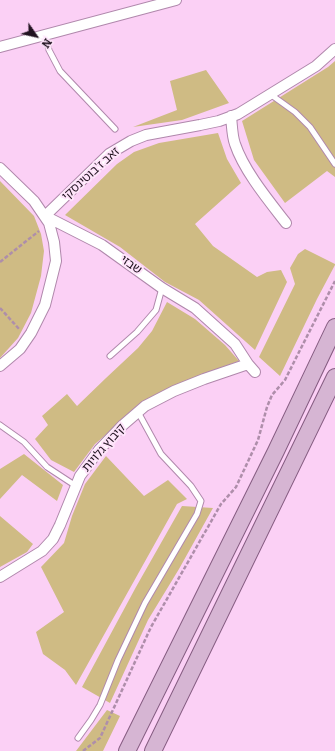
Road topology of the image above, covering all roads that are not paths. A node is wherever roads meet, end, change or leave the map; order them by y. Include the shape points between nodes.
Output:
1 (176, 0) edge
2 (46, 35) junction
3 (0, 47) edge
4 (335, 49) edge
5 (270, 94) junction
6 (231, 116) junction
7 (115, 129) dead end
8 (335, 164) edge
9 (0, 168) edge
10 (47, 220) junction
11 (286, 223) dead end
12 (162, 288) junction
13 (335, 327) edge
14 (110, 356) dead end
15 (0, 366) edge
16 (251, 368) joint
17 (335, 377) edge
18 (138, 412) junction
19 (0, 425) edge
20 (76, 486) junction
21 (0, 578) edge
22 (78, 738) dead end
23 (127, 751) edge
24 (153, 751) edge

1 - 2 street
2 - 3 street
2 - 7 lane via 49,50 60,72
4 - 5 street, זאב ז'בוטינסקי via 316,66
5 - 6 street, זאב ז'בוטינסקי
5 - 8 lane via 295,112 310,127
6 - 10 street, זאב ז'בוטינסקי via 131,140 110,154
6 - 11 street via 235,143 241,160
9 - 10 street, שבזי via 34,202
10 - 12 street, שבזי via 102,245
10 - 15 street via 54,242 56,261 45,305 20,349
12 - 14 lane via 156,310 137,332
12 - 16 street, שבזי via 195,308 235,344
13 - 23 main road
16 - 18 street, קיבוץ גלויות via 204,379 174,391
17 - 24 main road
18 - 20 street, קיבוץ גלויות via 99,450 80,476
18 - 22 lane via 161,454 191,486 201,501 198,514 145,603 100,705
19 - 20 lane via 24,442 47,467
20 - 21 street, קיבוץ גלויות via 53,539 42,551

